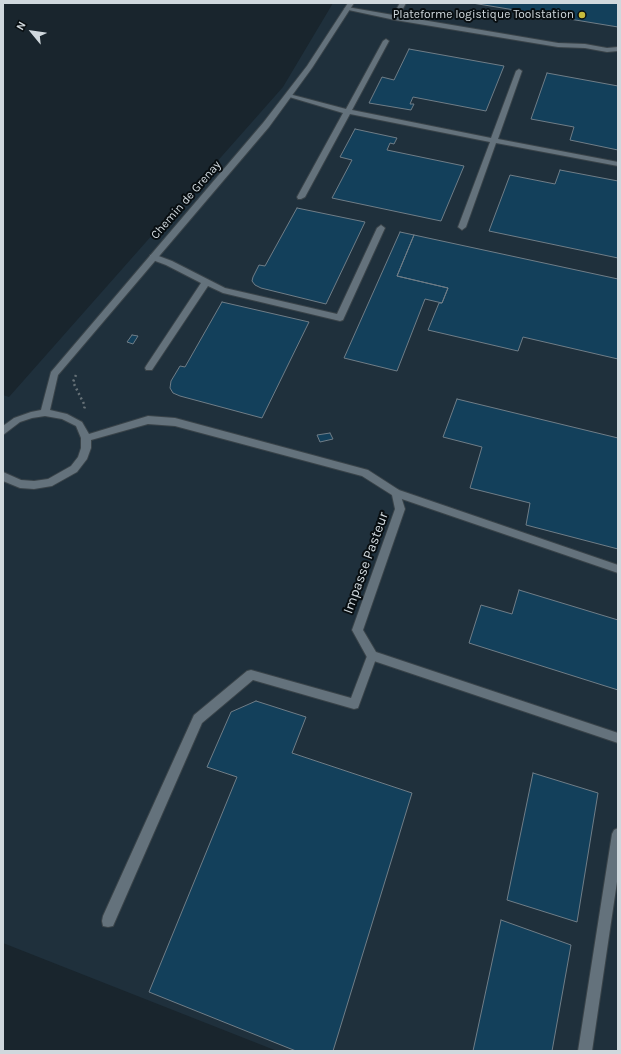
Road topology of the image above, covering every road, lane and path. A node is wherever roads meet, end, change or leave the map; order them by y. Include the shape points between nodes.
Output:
1 (403, 3) edge
2 (349, 6) edge
3 (395, 18) junction
4 (386, 41) dead end
5 (618, 49) edge
6 (519, 71) dead end
7 (289, 96) junction
8 (347, 112) junction
9 (494, 141) junction
10 (618, 164) edge
11 (301, 198) dead end
12 (462, 227) dead end
13 (381, 228) dead end
14 (152, 257) junction
15 (206, 282) junction
16 (149, 368) dead end
17 (46, 413) junction
18 (3, 430) edge
19 (86, 438) junction
20 (3, 476) edge
21 (396, 493) junction
22 (618, 569) edge
23 (372, 656) junction
24 (618, 738) edge
25 (618, 834) edge
26 (108, 921) dead end
27 (585, 1051) edge

1 - 3 street
2 - 3 street
2 - 7 street, Chemin de Grenay
3 - 5 street via 558,45
4 - 8 street
6 - 9 street
7 - 8 street
7 - 14 street, Chemin de Grenay
8 - 9 street
8 - 11 street
9 - 10 street
9 - 12 street
13 - 15 street via 340,318 222,290
14 - 15 street
14 - 17 street, Chemin de Grenay via 54,374
15 - 16 street
17 - 18 street via 17,420
17 - 19 street via 64,416 79,424
19 - 20 street via 82,459 74,469 49,483 20,484
19 - 21 street via 148,420 174,422 365,473
21 - 22 street
21 - 23 street, Impasse Pasteur via 400,509 357,630
23 - 24 street
23 - 26 street via 354,704 251,675 198,719
25 - 27 street

